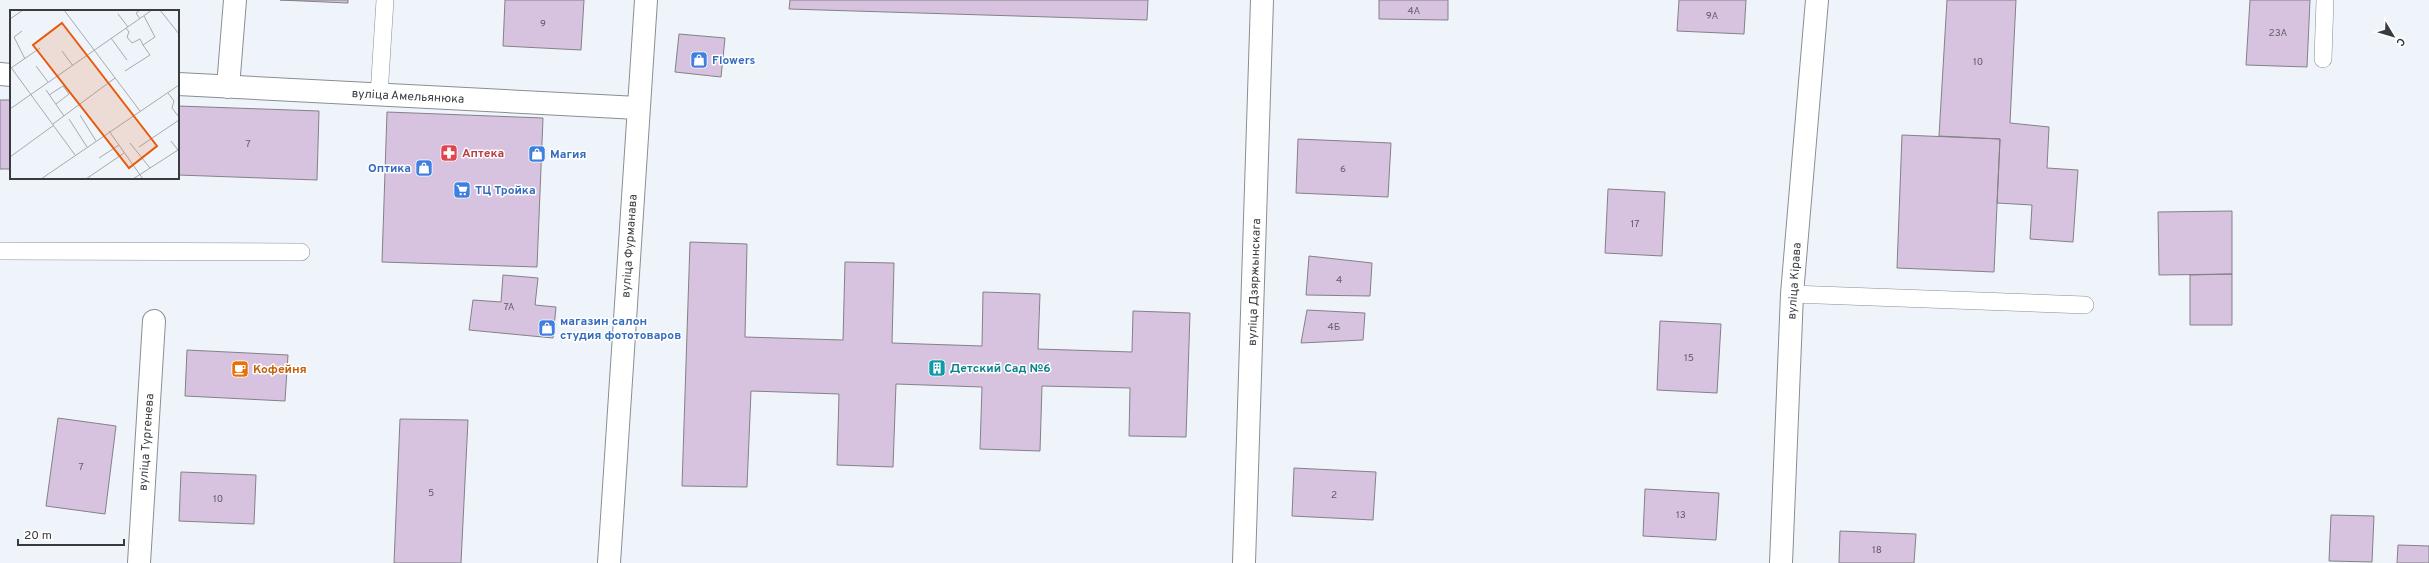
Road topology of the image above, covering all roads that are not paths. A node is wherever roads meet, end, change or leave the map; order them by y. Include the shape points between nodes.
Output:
1 (235, 0) edge
2 (386, 0) edge
3 (646, 0) edge
4 (1262, 0) edge
5 (1817, 0) edge
6 (2326, 0) edge
7 (2323, 59) dead end
8 (0, 74) edge
9 (10, 75) edge
10 (179, 84) edge
11 (228, 87) junction
12 (379, 95) junction
13 (638, 108) junction
14 (0, 251) edge
15 (301, 252) dead end
16 (1792, 294) junction
17 (2085, 306) dead end
18 (154, 321) dead end
19 (138, 563) edge
20 (609, 563) edge
21 (1244, 563) edge
22 (1781, 563) edge

1 - 11 street
2 - 12 lane
3 - 13 street, вуліца Фурманава
4 - 21 street, вуліца Дзяржынскага
5 - 16 street, вуліца Кірава
6 - 7 lane
8 - 9 street
10 - 11 street, вуліца Амельянюка
11 - 12 street, вуліца Амельянюка
12 - 13 street, вуліца Амельянюка
13 - 20 street, вуліца Фурманава
14 - 15 lane
16 - 17 lane
16 - 22 street, вуліца Кірава
18 - 19 street, вуліца Тургенева

